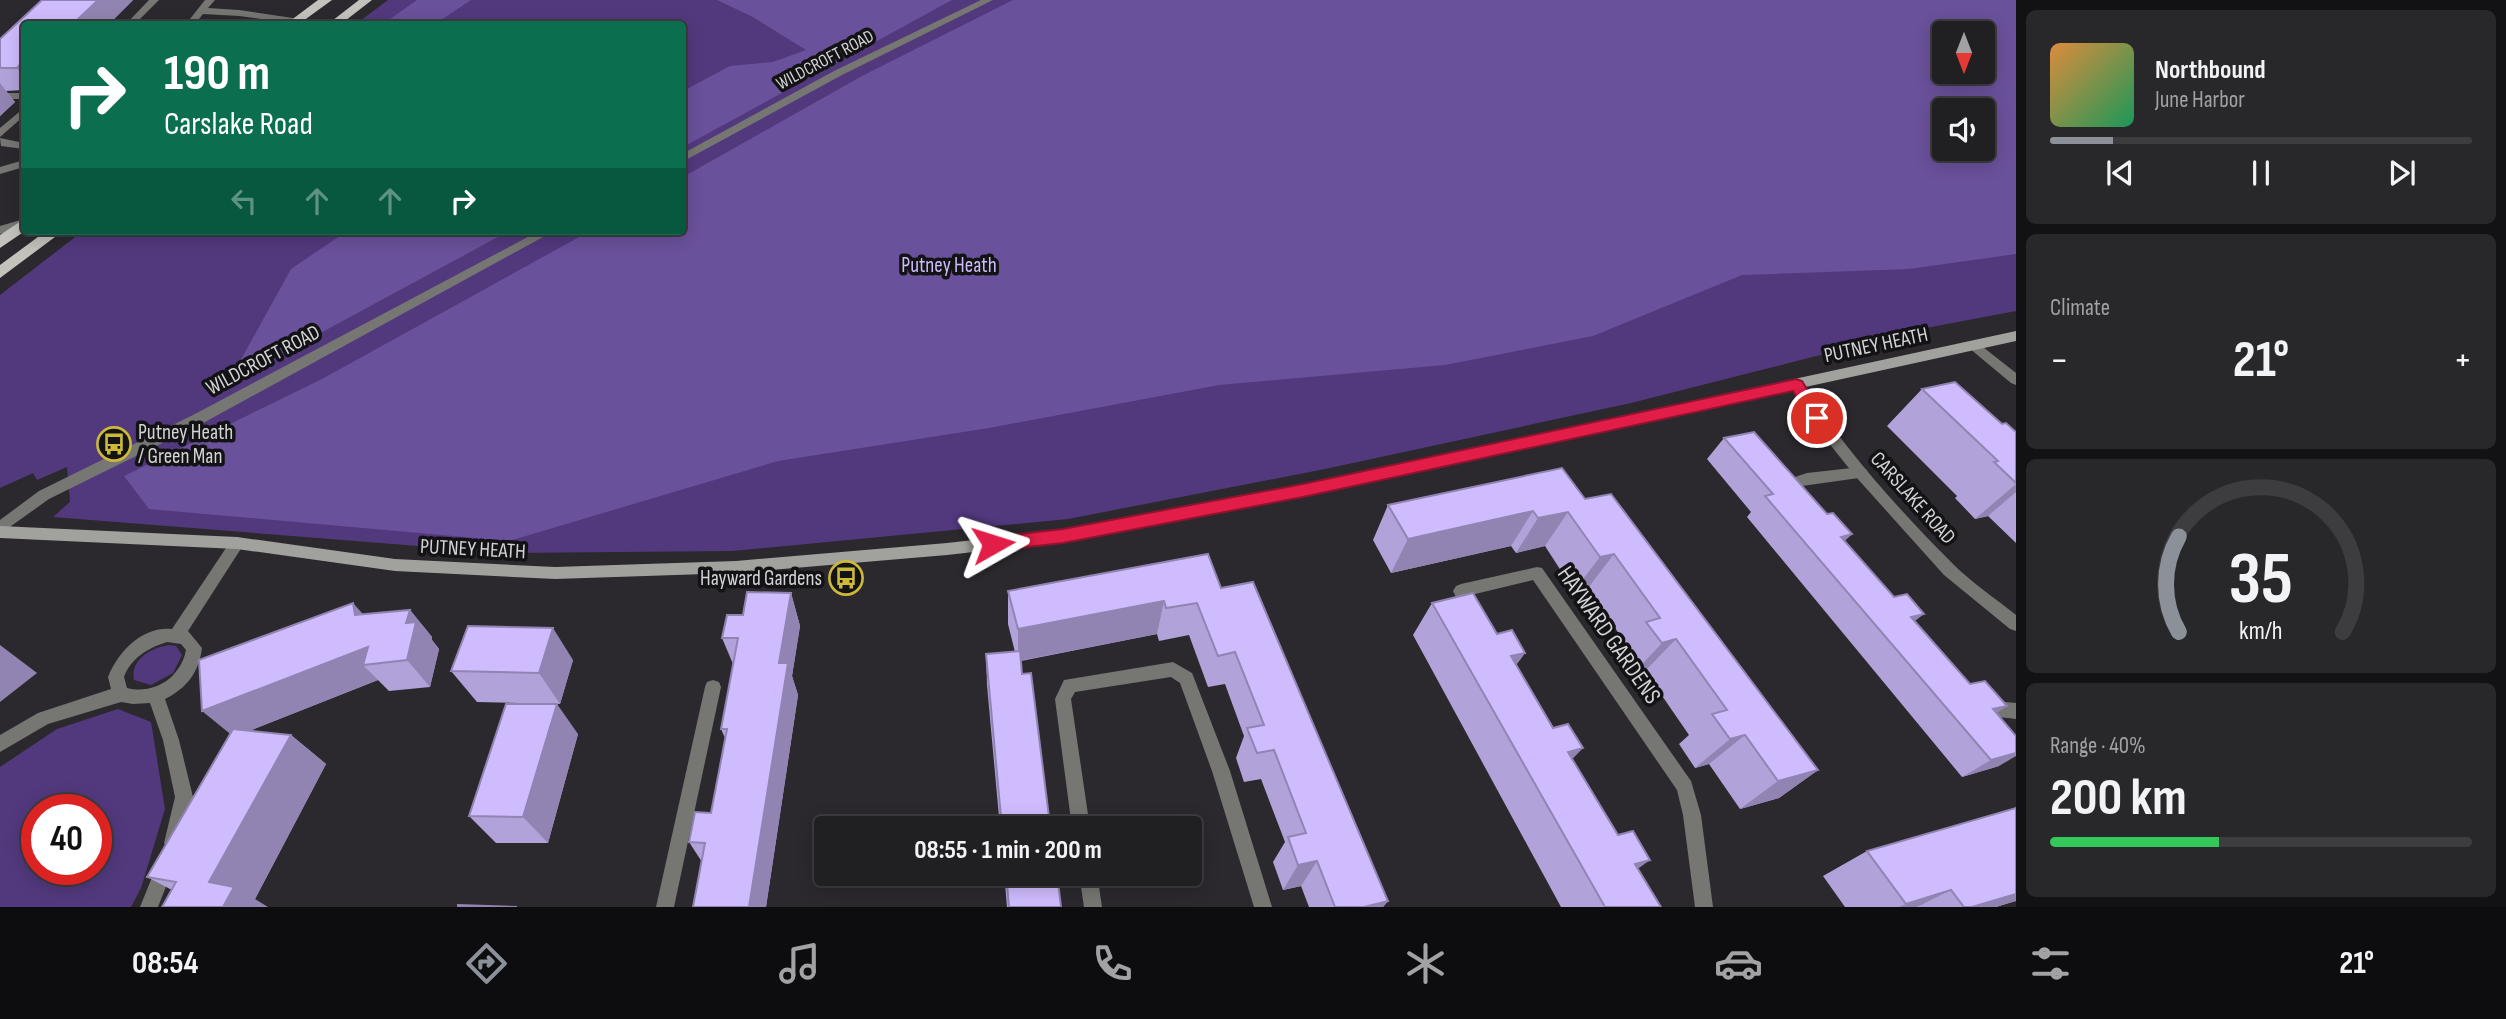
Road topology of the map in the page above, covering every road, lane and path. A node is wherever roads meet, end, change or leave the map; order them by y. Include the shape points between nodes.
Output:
1 (154, 0) edge
2 (209, 0) edge
3 (326, 0) edge
4 (366, 0) edge
5 (988, 0) edge
6 (202, 11) junction
7 (133, 21) edge
8 (193, 21) edge
9 (284, 21) edge
10 (297, 21) edge
11 (338, 21) edge
12 (0, 96) edge
13 (21, 96) edge
14 (21, 114) edge
15 (0, 134) edge
16 (0, 141) edge
17 (21, 146) edge
18 (686, 157) edge
19 (21, 164) edge
20 (0, 171) edge
21 (21, 224) edge
22 (21, 226) edge
23 (0, 230) edge
24 (51, 235) edge
25 (541, 235) edge
26 (0, 243) edge
27 (0, 273) edge
28 (2016, 336) edge
29 (1974, 345) junction
30 (2016, 380) edge
31 (1796, 385) junction
32 (1861, 473) junction
33 (1806, 510) edge
34 (0, 530) edge
35 (237, 542) junction
36 (1479, 624) edge
37 (2016, 624) edge
38 (177, 635) junction
39 (194, 656) junction
40 (214, 660) edge
41 (713, 687) dead end
42 (121, 694) junction
43 (1968, 695) edge
44 (156, 696) junction
45 (2016, 711) edge
46 (0, 744) edge
47 (1079, 816) edge
48 (1090, 886) edge
49 (149, 907) edge
50 (665, 907) edge
51 (1093, 907) edge
52 (1264, 907) edge
53 (1704, 907) edge

1 - 7 street
2 - 6 street
3 - 10 main road
4 - 11 main road
5 - 18 street, WILDCROFT ROAD
6 - 8 street
6 - 9 street
12 - 13 street
14 - 15 street
16 - 17 street
19 - 20 street
21 - 23 street
22 - 26 main road
24 - 27 main road
25 - 34 street, WILDCROFT ROAD via 200,418 44,495
28 - 29 street, PUTNEY HEATH
29 - 30 street
29 - 31 street, PUTNEY HEATH
31 - 32 street, CARSLAKE ROAD
31 - 35 street, PUTNEY HEATH via 1290,494 1063,536 947,549 736,567 555,573 396,565
32 - 33 street via 1794,483 1797,500
32 - 37 street, CARSLAKE ROAD via 1949,570
34 - 35 street, PUTNEY HEATH
35 - 38 street
36 - 53 street, HAYWARD GARDENS via 1461,591 1538,573 1685,787
38 - 39 street via 191,642
38 - 42 street via 144,643 125,659 116,677
39 - 40 street
39 - 44 street via 178,682
41 - 50 street
42 - 44 street
42 - 46 street via 44,718
43 - 45 street via 1993,709
44 - 49 street via 184,797 172,850
47 - 52 street via 1063,699 1070,685 1173,668 1186,678
48 - 51 street

